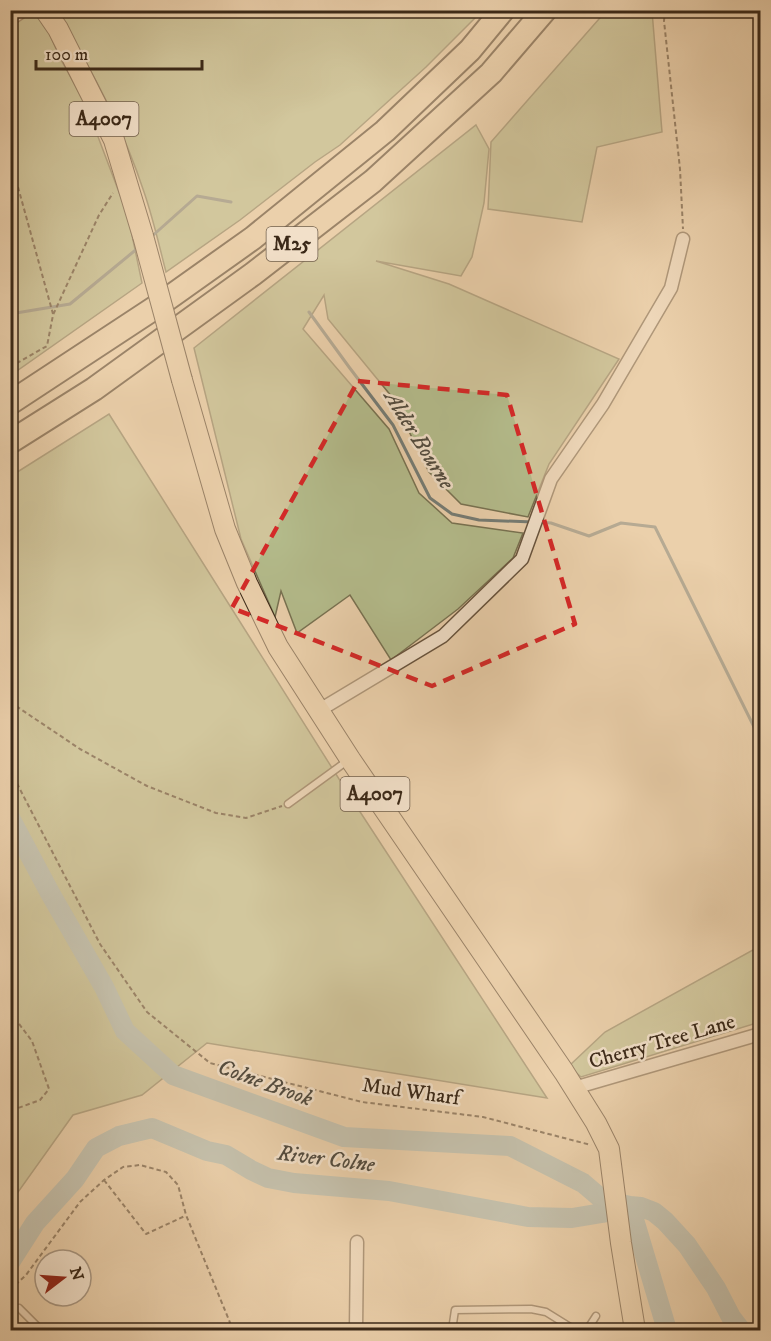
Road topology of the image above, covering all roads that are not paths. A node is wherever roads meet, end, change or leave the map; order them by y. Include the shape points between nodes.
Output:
1 (29, 10) edge
2 (45, 10) edge
3 (503, 10) edge
4 (546, 10) edge
5 (10, 23) edge
6 (683, 239) road end
7 (10, 403) edge
8 (10, 442) edge
9 (318, 711) junction
10 (350, 759) junction
11 (288, 804) road end
12 (760, 1034) edge
13 (574, 1088) junction
14 (357, 1242) dead end
15 (19, 1308) dead end
16 (596, 1316) dead end
17 (41, 1330) edge
18 (356, 1330) edge
19 (452, 1330) edge
20 (576, 1330) edge
21 (587, 1330) edge
22 (635, 1330) edge

1 - 5 lane
2 - 9 main road, A4007, bridge via 114,140 225,529 279,647
3 - 7 highway, M25 via 470,50 385,131 253,238
4 - 8 highway, M25 via 491,73 373,181 254,274 94,389
6 - 9 street via 671,288 603,404 551,479 522,559 443,636
9 - 10 main road, A4007
10 - 11 lane
10 - 13 main road, A4007
12 - 13 street, Cherry Tree Lane
13 - 22 main road, A4007 via 609,1149
14 - 18 street
15 - 17 lane
16 - 21 lane
19 - 20 lane via 455,1310 531,1309 546,1312

